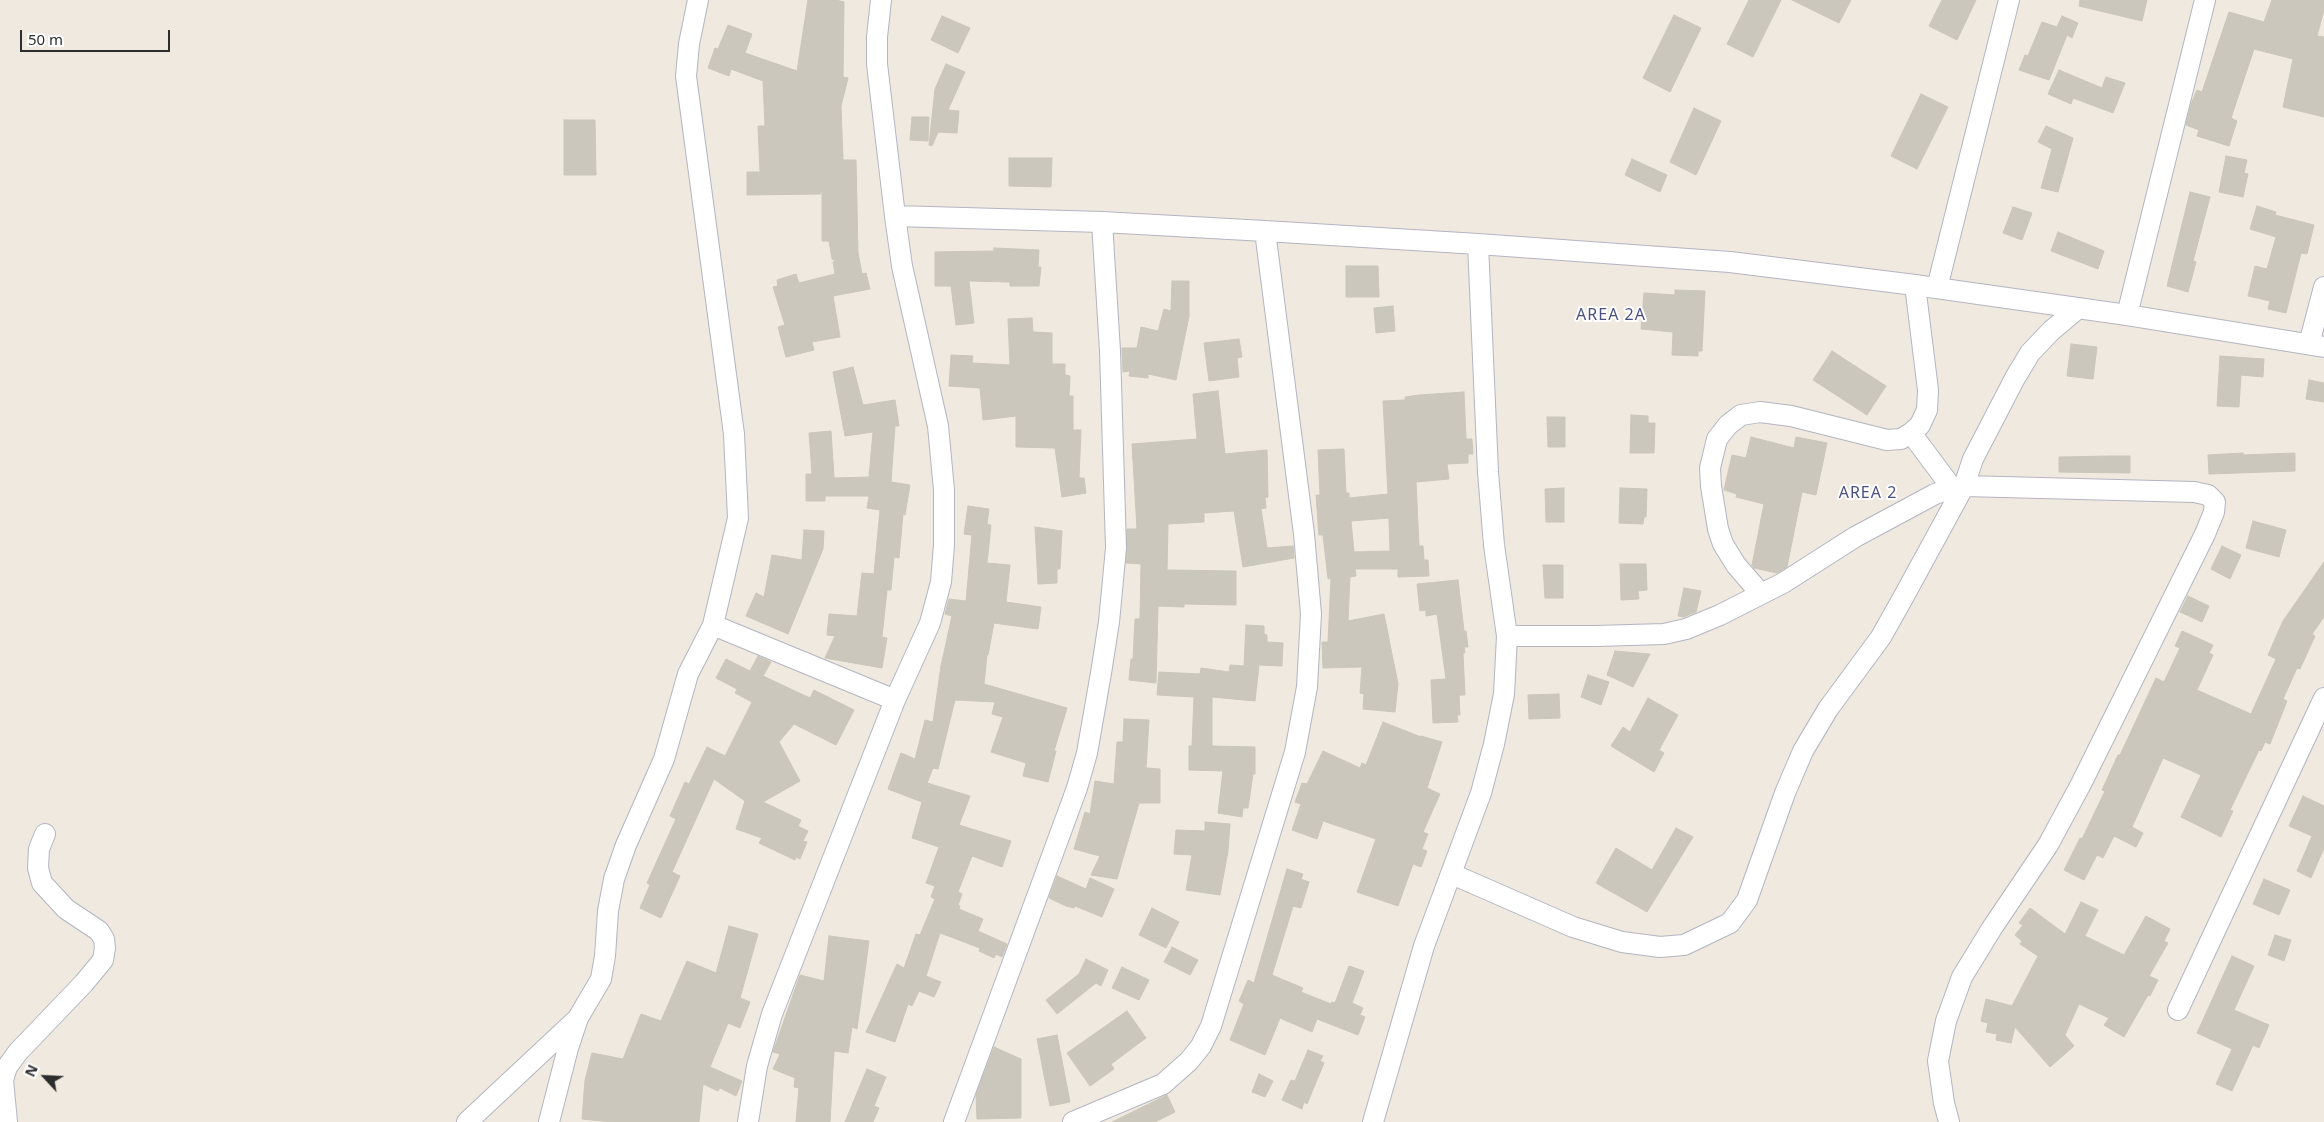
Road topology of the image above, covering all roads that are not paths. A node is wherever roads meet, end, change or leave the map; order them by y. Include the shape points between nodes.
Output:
1 (698, 0) edge
2 (882, 0) edge
3 (2009, 0) edge
4 (2205, 0) edge
5 (895, 216) junction
6 (1102, 222) junction
7 (1265, 231) junction
8 (1478, 244) junction
9 (1915, 285) junction
10 (2324, 287) edge
11 (1936, 288) junction
12 (2077, 309) junction
13 (2127, 315) junction
14 (2317, 346) edge
15 (1911, 433) junction
16 (1958, 487) junction
17 (1761, 594) junction
18 (713, 625) junction
19 (1507, 636) junction
20 (2324, 698) edge
21 (895, 700) junction
22 (45, 834) dead end
23 (1452, 874) junction
24 (2178, 1010) dead end
25 (578, 1018) junction
26 (7, 1122) edge
27 (467, 1122) edge
28 (549, 1122) edge
29 (748, 1122) edge
30 (954, 1122) edge
31 (1073, 1122) edge
32 (1373, 1122) edge
33 (1949, 1122) edge

1 - 18 street via 686,76 734,434 739,496 738,518
2 - 5 street via 877,64
3 - 11 street
4 - 13 street
5 - 6 street
5 - 21 street via 902,266 938,426 944,490 944,544 941,582 930,623
6 - 7 street
6 - 30 street via 1116,548 1101,673 1077,788
7 - 8 street
7 - 31 street via 1312,614 1307,687 1295,752 1211,1026 1201,1046 1162,1084
8 - 9 street via 1730,262
8 - 19 street via 1488,472
9 - 11 street
9 - 15 street via 1928,390 1927,410 1920,425
10 - 14 street
11 - 12 street
12 - 13 street
12 - 16 street via 2051,331 2025,362
13 - 14 street
15 - 16 street
15 - 17 street via 1901,439 1887,440 1790,416 1760,412 1742,415 1728,424 1717,438 1710,468 1718,529 1736,565
16 - 17 street via 1935,494 1855,537
16 - 23 street via 1881,637 1828,709 1803,751 1747,900 1730,923 1684,945 1660,947 1622,942 1573,927
16 - 33 street via 2194,492 2208,495 2215,502 2205,534 2081,784 2048,845 1962,977 1946,1021 1938,1062
17 - 19 street via 1720,615 1664,634
18 - 21 street
18 - 25 street via 688,674 664,759 626,845 608,911 601,979
19 - 23 street via 1504,694 1494,744 1482,792
20 - 24 street
21 - 29 street via 772,1014 757,1066
22 - 26 street via 38,849 42,883 66,909 99,932 106,948 103,960 8,1067 3,1080
23 - 32 street via 1424,946
25 - 27 street
25 - 28 street

